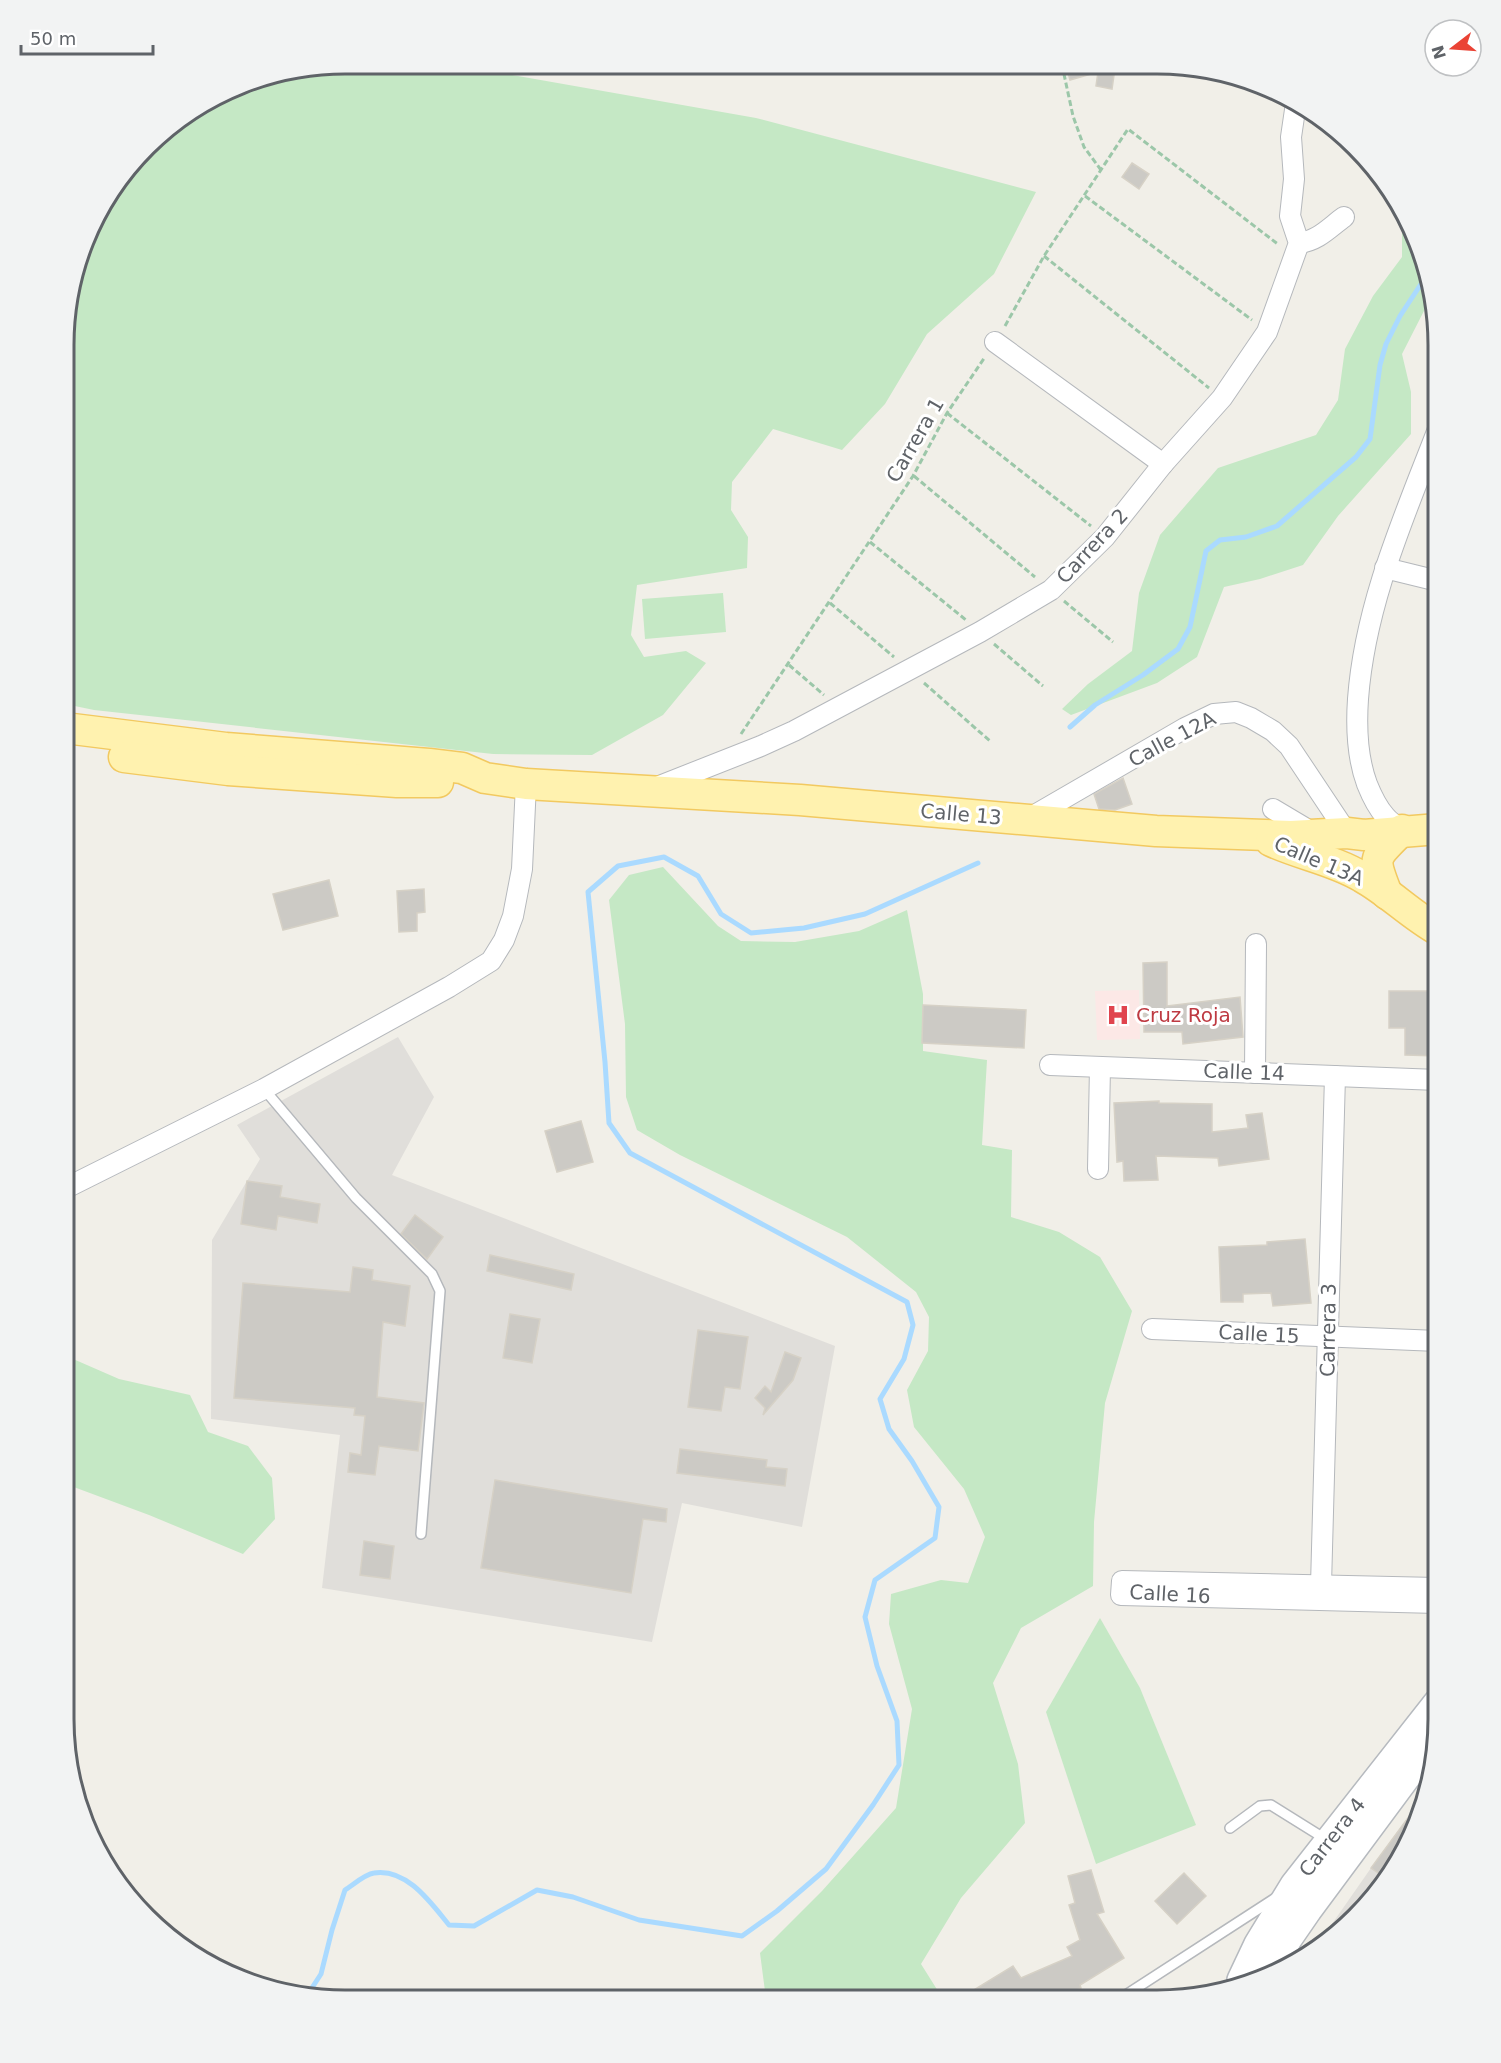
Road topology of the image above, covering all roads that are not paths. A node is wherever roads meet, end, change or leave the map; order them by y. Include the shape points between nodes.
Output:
1 (1295, 112) edge
2 (1344, 217) dead end
3 (1297, 250) junction
4 (995, 342) road end
5 (1428, 455) edge
6 (1163, 464) junction
7 (1385, 568) junction
8 (1428, 579) edge
9 (74, 729) edge
10 (74, 750) edge
11 (485, 778) junction
12 (526, 784) junction
13 (646, 792) junction
14 (1273, 809) dead end
15 (1026, 820) junction
16 (1428, 830) edge
17 (1402, 831) junction
18 (1347, 833) junction
19 (1315, 834) junction
20 (1258, 835) junction
21 (1387, 894) junction
22 (1428, 925) edge
23 (1256, 944) dead end
24 (1050, 1065) dead end
25 (1100, 1067) junction
26 (1255, 1073) junction
27 (1335, 1076) junction
28 (1428, 1080) edge
29 (264, 1089) junction
30 (1098, 1169) dead end
31 (74, 1184) edge
32 (1152, 1329) dead end
33 (1328, 1338) junction
34 (1428, 1341) edge
35 (421, 1534) dead end
36 (1321, 1585) junction
37 (1428, 1588) edge
38 (1428, 1603) edge
39 (1428, 1727) edge
40 (1427, 1728) edge
41 (1230, 1828) dead end
42 (1329, 1841) junction
43 (1305, 1892) junction
44 (1275, 1962) edge
45 (1243, 1975) edge
46 (1135, 1990) edge

1 - 3 street via 1290,216
2 - 3 street
3 - 6 street, Carrera 2 via 1267,332 1222,398
4 - 6 street
5 - 7 street
6 - 13 street, Carrera 2 via 1105,537 1051,590 839,708 761,746
7 - 8 street
7 - 17 street via 1362,660 1358,745 1371,794 1384,815
9 - 11 main road via 225,748 429,764 462,768
10 - 11 main road via 228,770 397,782
11 - 12 main road, Calle 13
12 - 13 main road, Calle 13
12 - 29 street via 522,869 513,916 490,961
13 - 15 main road, Calle 13 via 800,800
14 - 19 street
15 - 18 street, Calle 12A via 1185,728 1214,714 1236,712 1273,731 1289,746
15 - 20 main road, Calle 13
16 - 17 main road, Calle 13
17 - 18 main road, Calle 13
17 - 21 main road via 1378,855 1376,865
18 - 19 main road, Calle 13
19 - 20 main road, Calle 13
20 - 21 main road, Calle 13A via 1348,870
21 - 22 main road, Calle 13A
23 - 26 street
24 - 25 street, Calle 14
25 - 26 street, Calle 14
25 - 30 street
26 - 27 street, Calle 14
27 - 28 street, Calle 14
27 - 33 street, Carrera 3
29 - 31 street
29 - 35 lane via 356,1198 432,1274 440,1291
32 - 33 street, Calle 15
33 - 34 street, Calle 15
33 - 36 street, Carrera 3
36 - 37 street, Calle 16
36 - 38 street, Calle 16 via 1122,1581 1121,1595
39 - 42 main road, Carrera 4
40 - 43 main road, Carrera 4
41 - 42 lane via 1260,1806 1271,1805
42 - 43 main road, Carrera 4
43 - 44 main road, Carrera 4
43 - 45 main road, Carrera 4 via 1258,1944
43 - 46 lane

